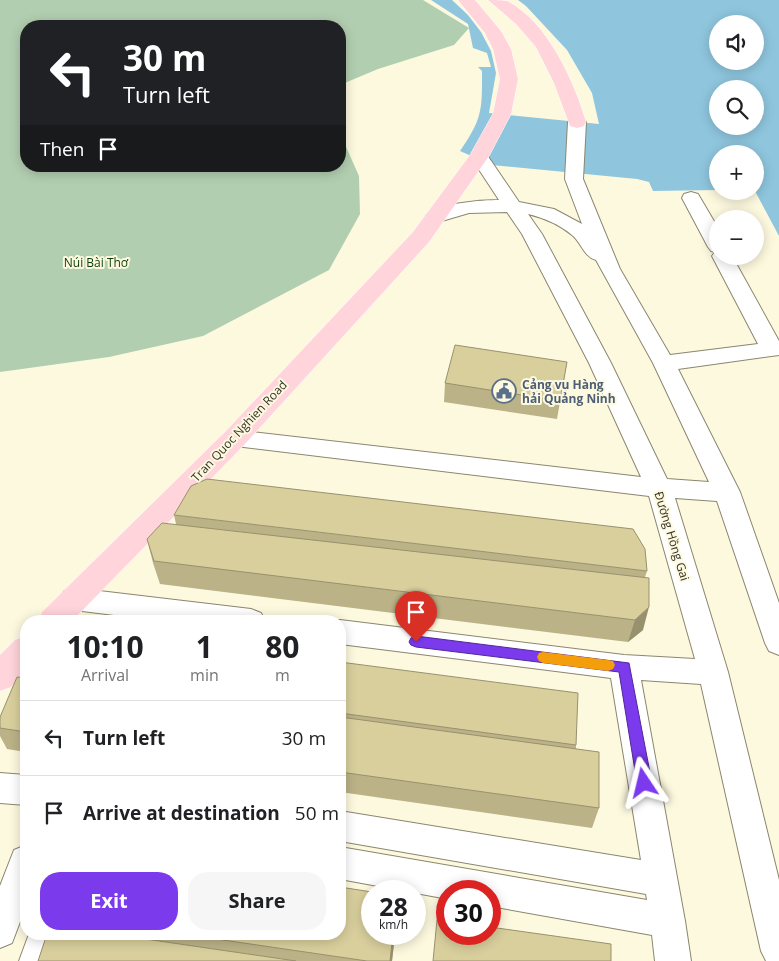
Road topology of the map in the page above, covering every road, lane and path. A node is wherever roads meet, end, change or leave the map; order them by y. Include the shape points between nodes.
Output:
1 (466, 0) edge
2 (496, 0) edge
3 (577, 122) joint
4 (479, 156) junction
5 (691, 198) dead end
6 (511, 206) junction
7 (428, 227) junction
8 (709, 231) edge
9 (532, 234) junction
10 (727, 265) edge
11 (610, 269) junction
12 (776, 348) edge
13 (664, 363) junction
14 (235, 438) junction
15 (658, 488) junction
16 (727, 492) junction
17 (74, 599) junction
18 (59, 615) edge
19 (203, 615) edge
20 (346, 633) edge
21 (779, 643) edge
22 (20, 655) edge
23 (624, 667) junction
24 (712, 672) junction
25 (0, 677) edge
26 (346, 827) edge
27 (346, 864) edge
28 (20, 877) edge
29 (661, 880) junction
30 (668, 921) junction
31 (0, 931) edge
32 (44, 940) edge
33 (779, 950) edge
34 (37, 961) edge
35 (673, 961) edge

1 - 4 main road, Tran Quoc Nghien Road via 493,31 502,49 509,79 502,114
2 - 3 main road via 526,24 551,57 569,94
3 - 11 street via 574,179
4 - 6 street, Đường Hồng Gai
4 - 7 main road, Tran Quoc Nghien Road
5 - 8 street
6 - 7 street via 450,210
6 - 9 street, Đường Hồng Gai
6 - 11 street via 548,212 578,230
7 - 9 street via 488,216 510,222
7 - 14 main road, Tran Quoc Nghien Road
9 - 15 street, Đường Hồng Gai via 600,364
10 - 12 street
11 - 13 street
12 - 13 street
13 - 16 street
14 - 15 street
14 - 17 main road, Tran Quoc Nghien Road
15 - 16 street
15 - 24 street, Đường Hồng Gai
16 - 21 street
17 - 18 main road, Tran Quoc Nghien Road
17 - 19 street
20 - 23 street
22 - 25 main road
23 - 24 street
23 - 29 street
24 - 33 street, Đường Hồng Gai
26 - 29 street
27 - 30 street
28 - 31 street
29 - 30 street
30 - 35 street
32 - 34 street

